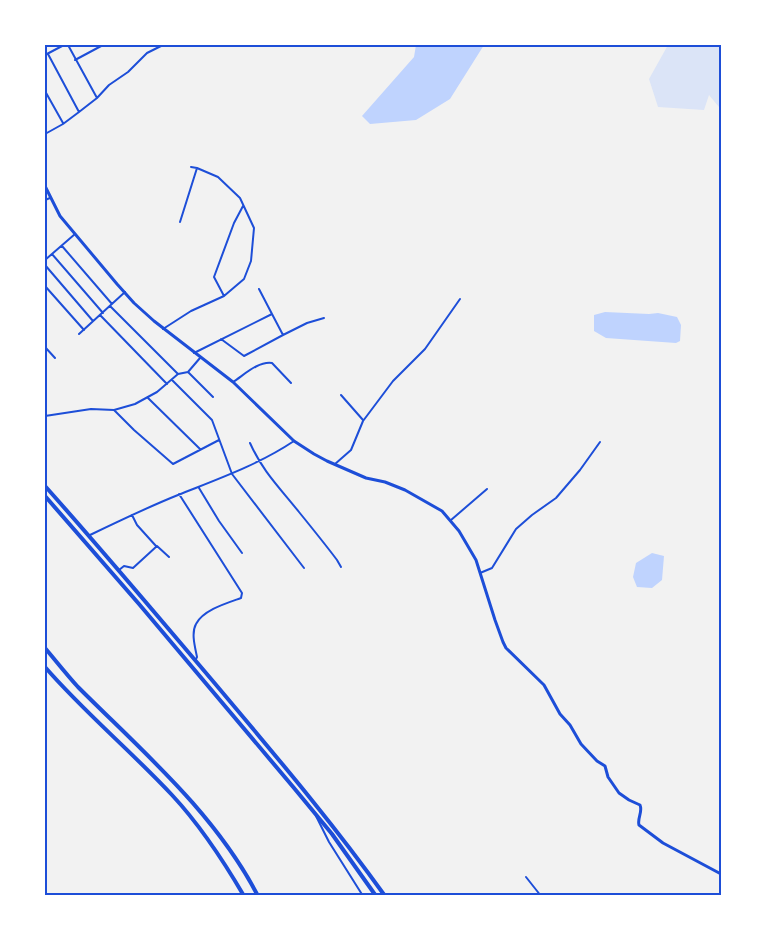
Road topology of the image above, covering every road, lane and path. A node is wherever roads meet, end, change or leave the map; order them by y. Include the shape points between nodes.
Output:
1 (66, 45) edge
2 (103, 45) edge
3 (163, 45) edge
4 (46, 55) edge
5 (75, 60) junction
6 (45, 91) edge
7 (97, 98) junction
8 (79, 112) junction
9 (63, 124) junction
10 (45, 133) edge
11 (191, 167) dead end
12 (197, 168) junction
13 (45, 186) edge
14 (50, 198) junction
15 (45, 200) edge
16 (243, 205) junction
17 (180, 222) dead end
18 (75, 234) junction
19 (62, 246) junction
20 (52, 254) junction
21 (45, 260) edge
22 (45, 265) edge
23 (45, 286) edge
24 (260, 289) dead end
25 (124, 292) junction
26 (224, 296) junction
27 (460, 299) dead end
28 (111, 305) junction
29 (101, 314) junction
30 (272, 314) junction
31 (324, 318) dead end
32 (93, 321) junction
33 (163, 329) junction
34 (84, 330) junction
35 (79, 334) dead end
36 (283, 334) junction
37 (221, 339) junction
38 (45, 347) edge
39 (194, 353) junction
40 (55, 358) dead end
41 (200, 358) junction
42 (188, 372) junction
43 (178, 374) junction
44 (171, 380) junction
45 (233, 382) junction
46 (291, 383) dead end
47 (167, 384) junction
48 (341, 395) dead end
49 (213, 397) dead end
50 (148, 398) junction
51 (114, 410) junction
52 (45, 416) edge
53 (363, 421) junction
54 (220, 440) junction
55 (294, 441) junction
56 (600, 442) dead end
57 (250, 443) dead end
58 (200, 449) junction
59 (258, 461) junction
60 (335, 464) junction
61 (232, 474) junction
62 (45, 486) edge
63 (199, 488) junction
64 (487, 489) dead end
65 (179, 494) junction
66 (45, 496) edge
67 (132, 515) junction
68 (451, 520) junction
69 (89, 536) junction
70 (157, 546) junction
71 (242, 553) dead end
72 (169, 557) dead end
73 (340, 567) dead end
74 (304, 568) dead end
75 (119, 570) junction
76 (480, 573) junction
77 (45, 648) edge
78 (195, 660) junction
79 (45, 667) edge
80 (315, 814) junction
81 (721, 874) edge
82 (526, 877) dead end
83 (244, 896) edge
84 (258, 896) edge
85 (363, 896) edge
86 (376, 896) edge
87 (385, 896) edge
88 (541, 896) edge

1 - 4 street
1 - 5 street
2 - 5 street
3 - 7 street via 147,53
4 - 8 street
5 - 7 street
6 - 9 street
7 - 8 street
8 - 9 street
9 - 10 street
11 - 12 street
12 - 16 street via 218,177
12 - 17 street
13 - 14 street
14 - 15 street
14 - 18 street
16 - 26 street via 214,277
16 - 26 street via 254,228 251,261 244,279
18 - 19 street
18 - 25 street
19 - 20 street
19 - 28 street
20 - 21 street
20 - 29 street
22 - 32 street
23 - 34 street
24 - 30 street
25 - 28 street
25 - 33 street
26 - 33 street
27 - 53 street via 425,349 393,381
28 - 29 street
28 - 43 street
29 - 32 street
29 - 47 street
30 - 36 street
30 - 37 street
31 - 36 street
32 - 34 street
33 - 39 street
34 - 35 street
36 - 37 street via 244,356
37 - 39 street
38 - 40 street
39 - 41 street
41 - 42 street
41 - 45 street
42 - 43 street
42 - 49 street
43 - 44 street
44 - 47 street
44 - 54 street via 212,420
45 - 46 street via 267,362
45 - 55 street
47 - 50 street
48 - 53 street
50 - 51 street
50 - 58 street
51 - 52 street
51 - 58 street via 173,464
53 - 60 street via 351,450
54 - 58 street
54 - 61 street
55 - 59 street
55 - 60 street
56 - 76 street via 556,498 516,529 492,568
57 - 59 street
59 - 61 street
59 - 73 street
60 - 68 street via 405,490
61 - 63 street
61 - 74 street
62 - 69 highway
63 - 65 street
63 - 71 street
64 - 68 street
65 - 67 street
65 - 78 street via 242,593 241,598 214,609 195,625
66 - 80 highway
67 - 69 street
67 - 70 street
68 - 76 street via 471,550
69 - 75 highway
70 - 72 street
70 - 75 street via 133,568 124,566
75 - 78 highway
76 - 81 street via 502,642 544,686 581,744 604,766 619,793 640,805 639,825 663,843
77 - 84 highway via 199,810
78 - 87 highway via 347,843
79 - 83 highway via 173,796 223,861
80 - 85 street
80 - 86 highway
82 - 88 street

